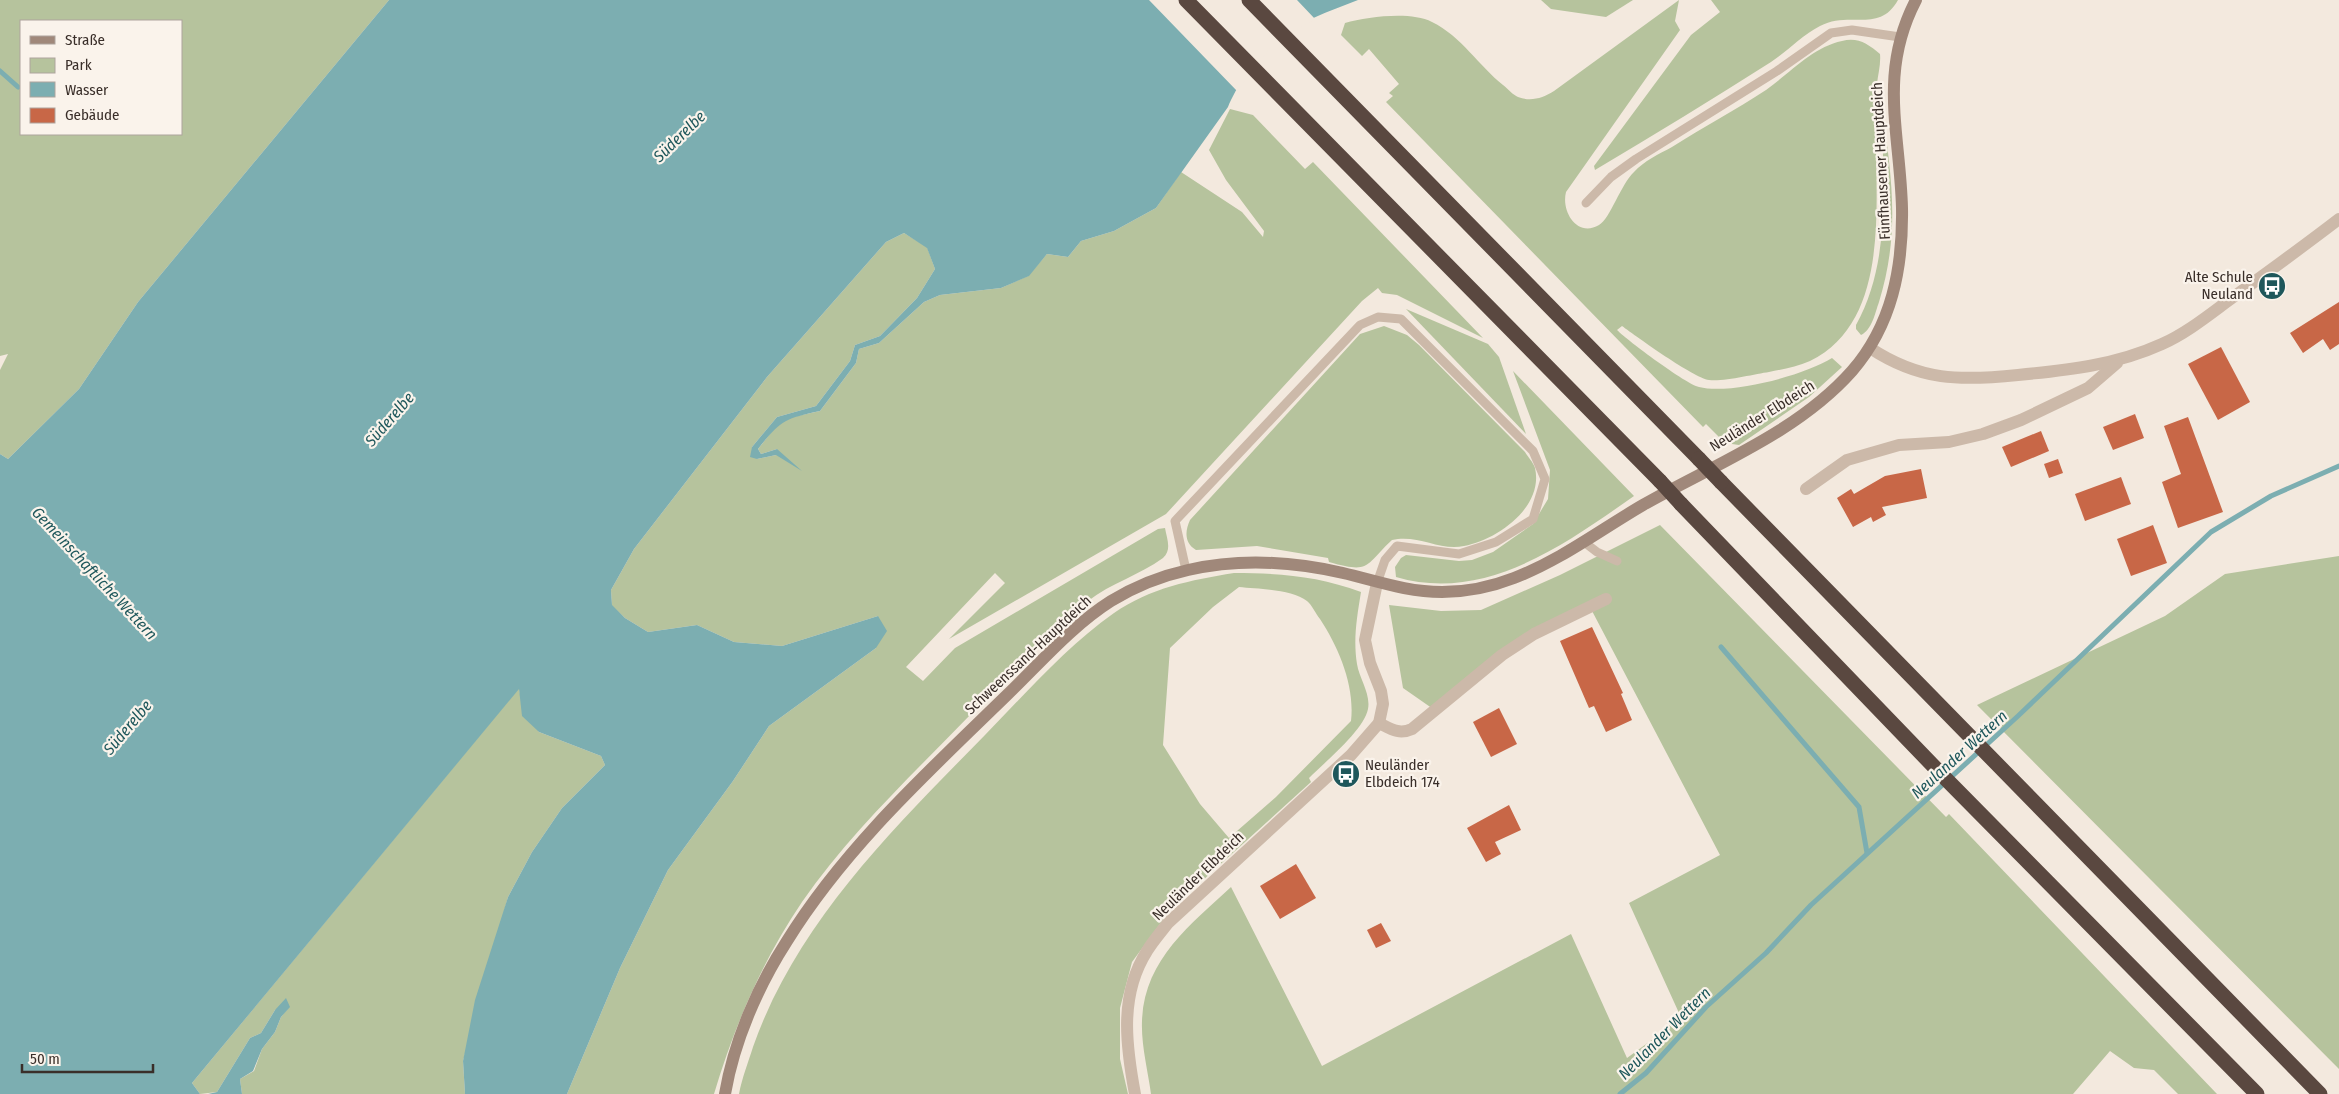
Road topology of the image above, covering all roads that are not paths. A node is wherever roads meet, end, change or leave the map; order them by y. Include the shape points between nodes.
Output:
1 (1186, 0) edge
2 (1249, 0) edge
3 (1916, 0) edge
4 (1900, 37) junction
5 (1586, 204) dead end
6 (2339, 219) edge
7 (1870, 348) junction
8 (2122, 359) junction
9 (1806, 489) dead end
10 (1642, 506) joint
11 (1584, 542) junction
12 (1618, 561) dead end
13 (1186, 570) junction
14 (1377, 583) junction
15 (1606, 599) dead end
16 (1378, 723) junction
17 (725, 1094) edge
18 (1135, 1094) edge
19 (2257, 1094) edge
20 (2320, 1094) edge

1 - 19 highway, bridge
2 - 20 highway, bridge
3 - 4 street, Fünfhausener Hauptdeich
4 - 5 lane via 1852,30 1831,33 1762,81 1636,159 1611,177
4 - 7 street, Fünfhausener Hauptdeich via 1893,95 1902,207 1901,250 1896,287 1884,322
6 - 8 street via 2177,336
7 - 8 street via 1914,372 1959,379 2080,369
7 - 10 street, Neuländer Elbdeich via 1840,383 1806,412
8 - 9 street via 2088,388 2020,420 1949,442 1899,445 1847,460
10 - 11 street, Schweenssand-Hauptdeich
11 - 12 lane
11 - 14 street, Schweenssand-Hauptdeich via 1551,562 1475,590 1406,590
13 - 14 street, Schweenssand-Hauptdeich via 1232,562 1274,562 1312,567
13 - 14 lane via 1175,521 1360,325 1378,317 1401,319 1533,451 1545,479 1533,518 1503,537 1459,554 1397,546 1386,560
13 - 17 street, Schweenssand-Hauptdeich via 1148,582 1109,602 1077,628 924,776 841,866 786,941 750,1010
14 - 16 street via 1365,640 1381,691 1383,704
15 - 16 street via 1534,634 1412,729 1395,732
16 - 18 street, Neuländer Elbdeich via 1351,755 1168,923 1147,950 1128,996 1129,1061

